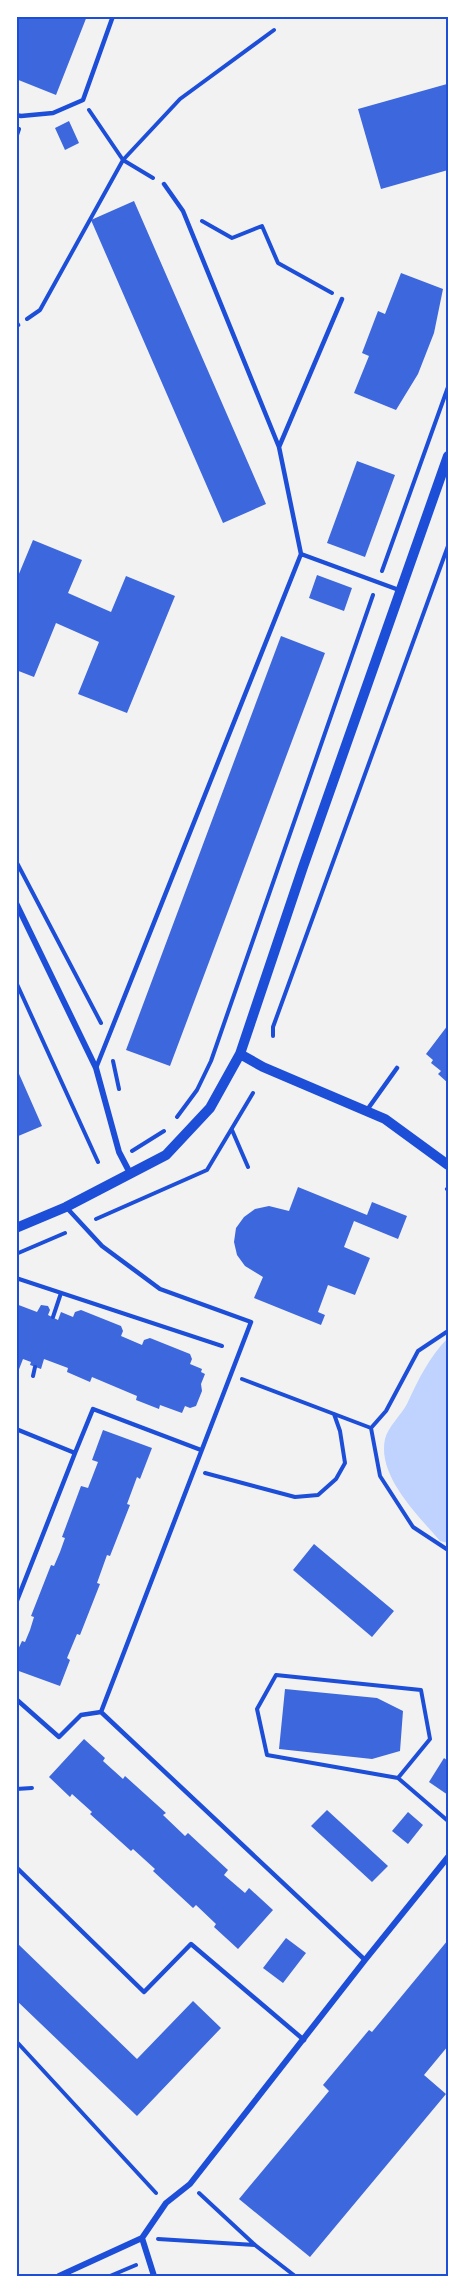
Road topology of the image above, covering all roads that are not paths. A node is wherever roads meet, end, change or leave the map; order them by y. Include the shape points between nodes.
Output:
1 (113, 16) edge
2 (16, 115) edge
3 (164, 184) road end
4 (342, 298) road end
5 (279, 447) junction
6 (448, 456) edge
7 (448, 471) edge
8 (435, 489) junction
9 (301, 554) junction
10 (400, 591) junction
11 (17, 906) edge
12 (240, 1054) junction
13 (96, 1068) junction
14 (397, 1068) dead end
15 (366, 1112) junction
16 (448, 1165) edge
17 (131, 1175) junction
18 (66, 1207) junction
19 (16, 1228) edge
20 (16, 1429) edge
21 (201, 1450) junction
22 (75, 1453) junction
23 (16, 1603) edge
24 (16, 1699) edge
25 (101, 1712) junction
26 (448, 1857) edge
27 (16, 1867) edge
28 (365, 1959) junction
29 (304, 2040) junction
30 (142, 2238) junction
31 (59, 2277) edge
32 (154, 2277) edge

1 - 2 lane via 83,100 53,113
3 - 5 lane via 183,211
4 - 5 lane
5 - 9 lane
6 - 8 street
7 - 8 street
8 - 10 street
9 - 10 lane
9 - 13 lane
10 - 12 street
11 - 13 street
12 - 15 street
12 - 17 street via 210,1108 166,1155
13 - 17 street via 119,1152
14 - 15 lane
15 - 16 street via 385,1119
17 - 18 street
18 - 19 street
18 - 21 lane via 102,1246 160,1289 251,1322
20 - 22 lane
21 - 22 lane via 93,1409
21 - 25 lane
22 - 23 lane
24 - 25 lane via 60,1737 81,1715
25 - 28 lane
26 - 28 street
27 - 29 lane via 144,1992 191,1944
28 - 29 street
29 - 30 street via 189,2184 166,2203
30 - 31 street
30 - 32 street

